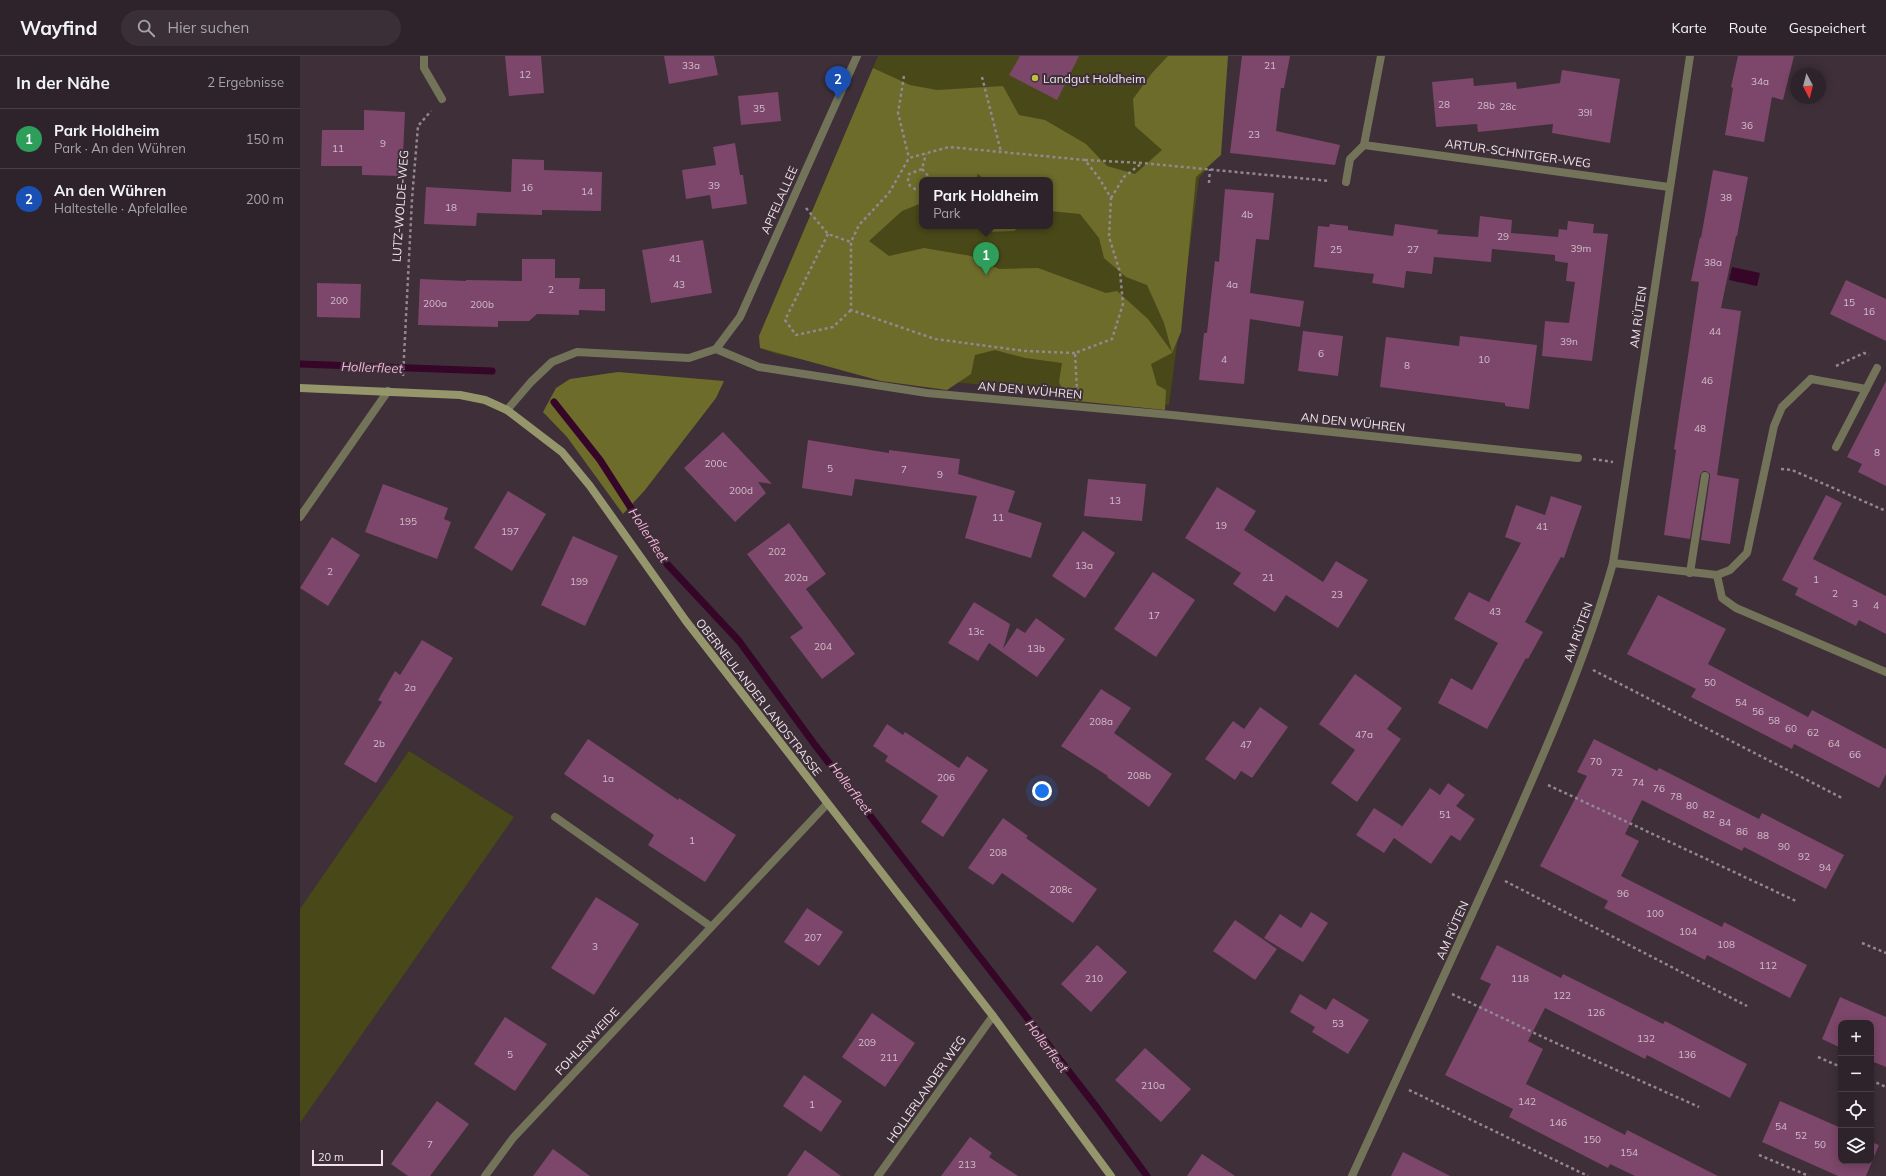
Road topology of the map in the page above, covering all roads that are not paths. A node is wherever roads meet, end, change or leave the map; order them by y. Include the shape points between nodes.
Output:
1 (424, 56) edge
2 (857, 56) edge
3 (1381, 56) edge
4 (1690, 56) edge
5 (442, 99) road end
6 (1364, 145) junction
7 (1346, 182) road end
8 (1669, 187) junction
9 (716, 349) junction
10 (1877, 368) dead end
11 (300, 388) edge
12 (1866, 389) junction
13 (388, 391) junction
14 (507, 410) junction
15 (1836, 447) dead end
16 (1578, 458) road end
17 (1705, 476) dead end
18 (300, 517) edge
19 (1613, 563) junction
20 (1690, 573) junction
21 (1717, 575) junction
22 (1886, 672) edge
23 (827, 804) junction
24 (555, 818) dead end
25 (710, 926) junction
26 (993, 1016) junction
27 (485, 1176) edge
28 (878, 1176) edge
29 (1110, 1176) edge
30 (1352, 1176) edge

1 - 5 street via 424,68
2 - 9 street, APFELALLEE via 740,317
3 - 6 street
4 - 8 street, AM RÜTEN
6 - 7 street via 1350,159
6 - 8 street, ARTUR-SCHNITGER-WEG
8 - 19 street, AM RÜTEN
9 - 14 street via 689,358 578,352 552,362 530,382
9 - 16 street, AN DEN WÜHREN via 759,367 927,393 1078,406
10 - 12 street
11 - 13 street, OBERNEULANDER LANDSTRASSE
12 - 15 street
12 - 21 street via 1811,378 1782,407 1774,426 1746,553 1730,570
13 - 14 street, OBERNEULANDER LANDSTRASSE via 460,394 485,400
13 - 18 street
14 - 23 street, OBERNEULANDER LANDSTRASSE via 562,452 590,486 686,621
17 - 20 street
19 - 20 street
19 - 30 street, AM RÜTEN via 1600,609 1580,663 1533,778
20 - 21 street
21 - 22 street via 1722,598 1736,608
23 - 25 street, FOHLENWEIDE
23 - 26 street, OBERNEULANDER LANDSTRASSE
24 - 25 street
25 - 27 street, FOHLENWEIDE via 513,1138
26 - 28 street, HOLLERLANDER WEG
26 - 29 street, OBERNEULANDER LANDSTRASSE

